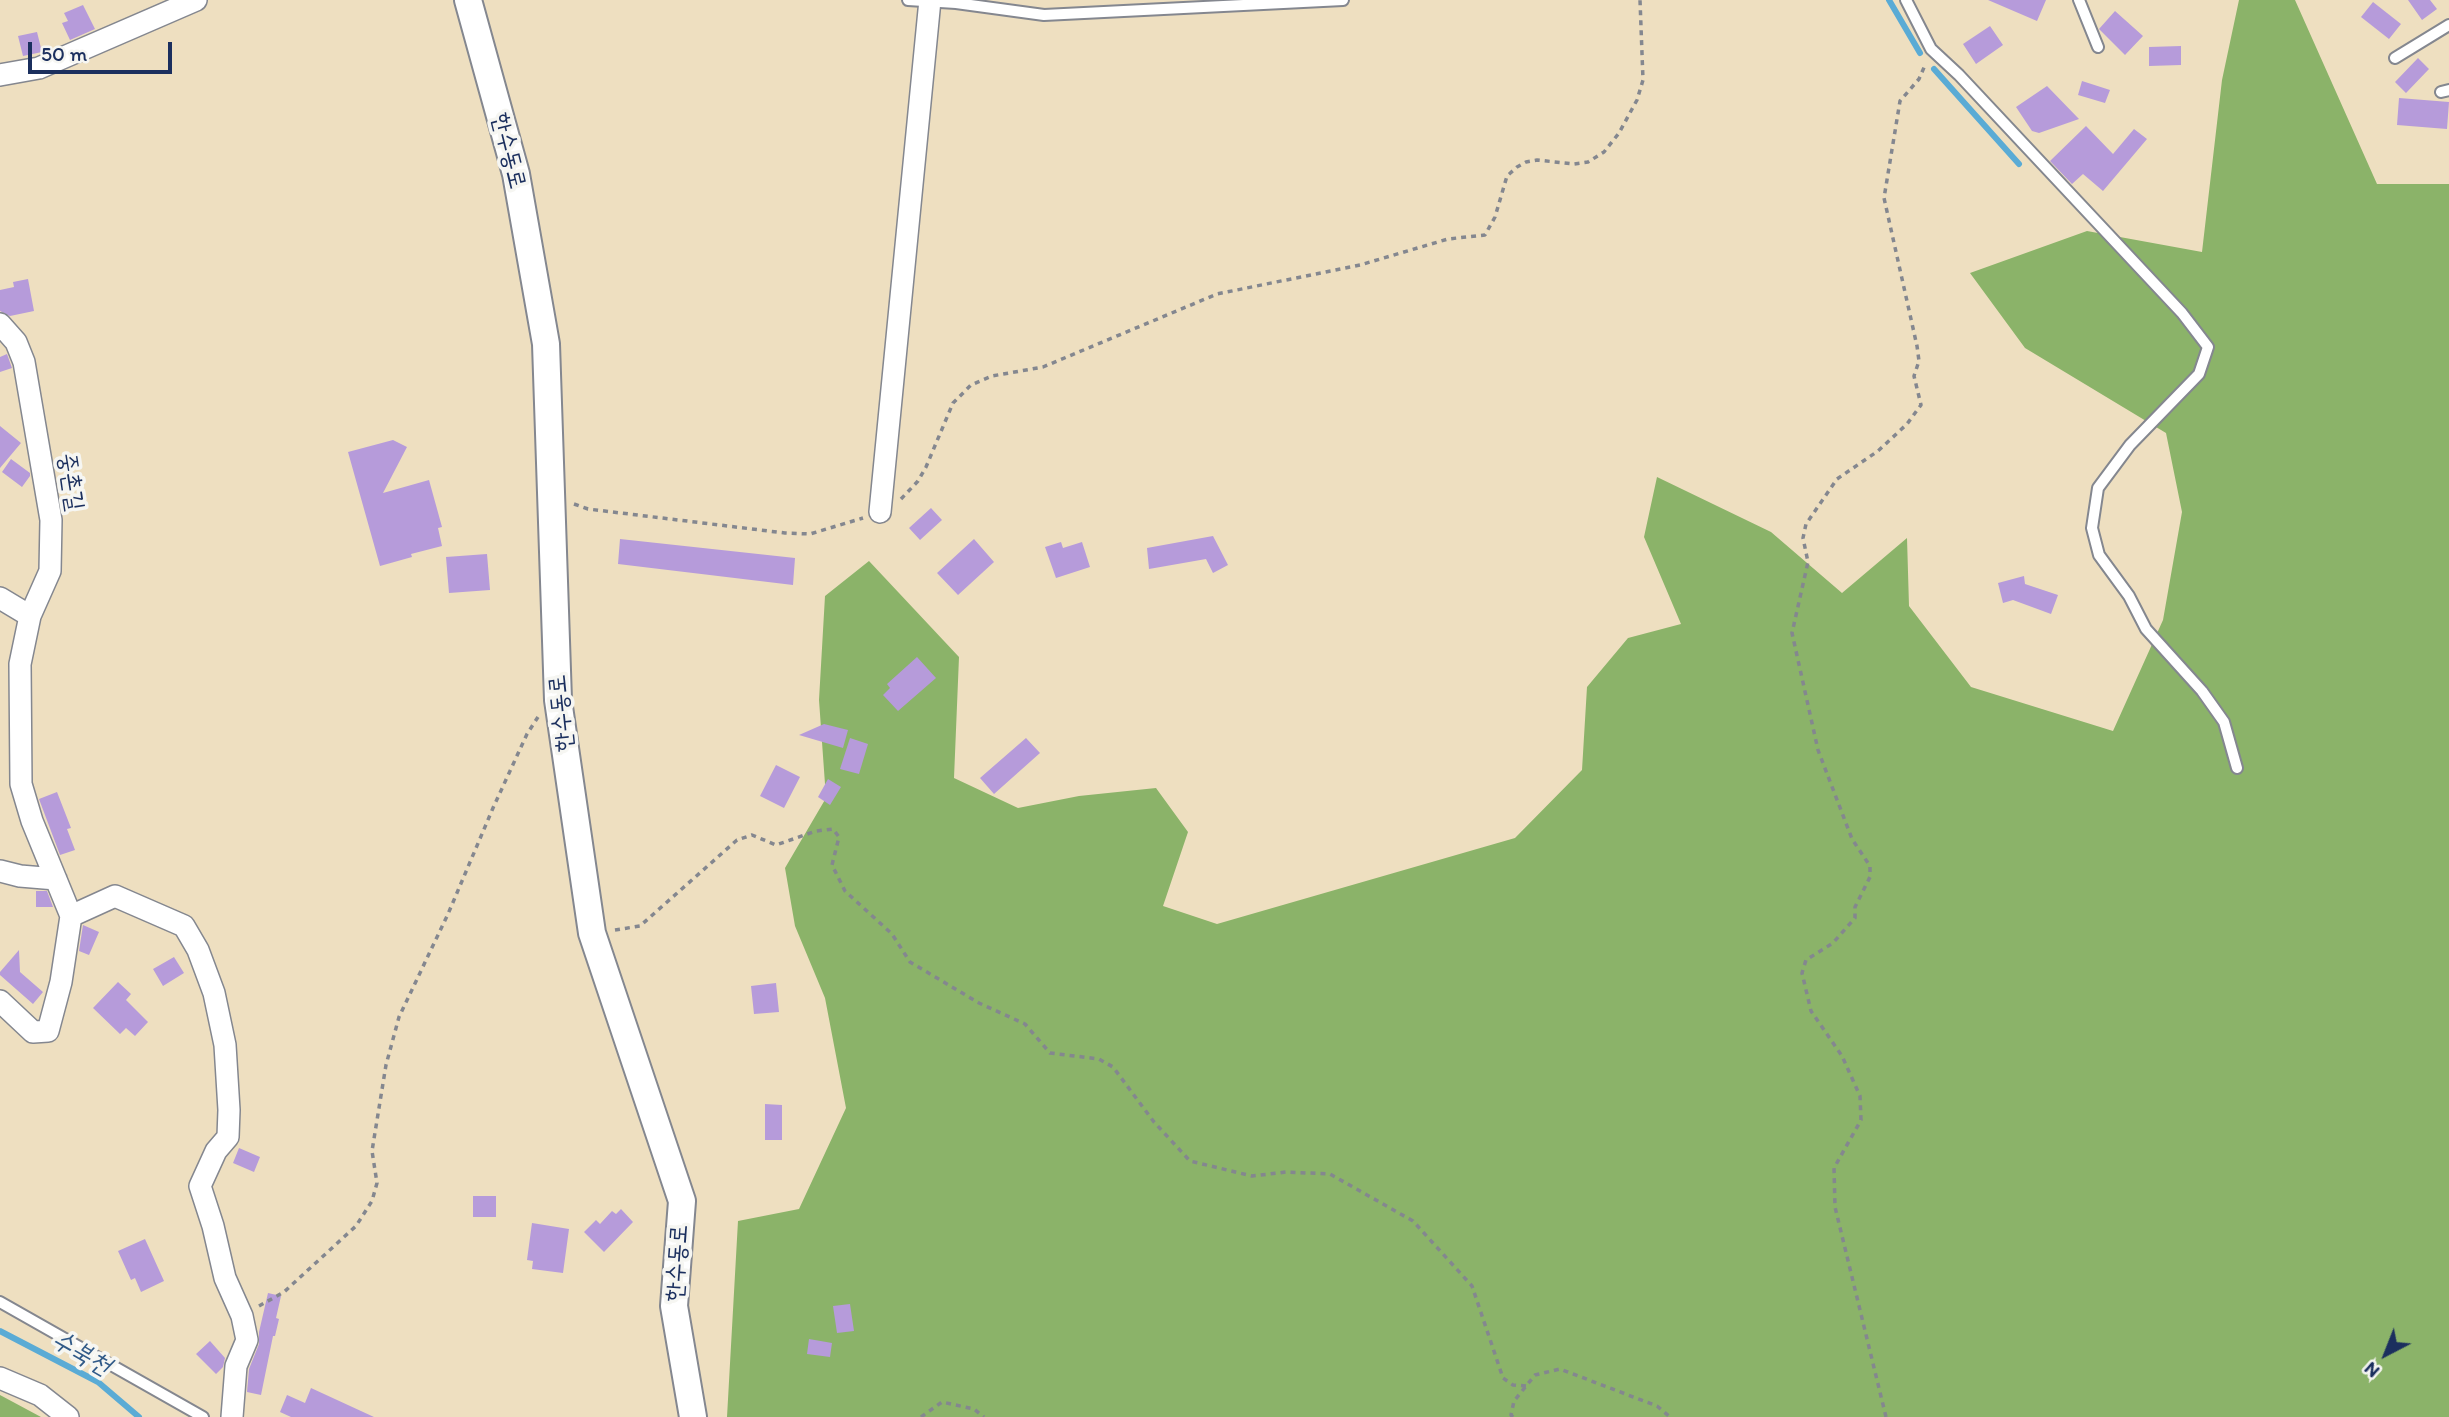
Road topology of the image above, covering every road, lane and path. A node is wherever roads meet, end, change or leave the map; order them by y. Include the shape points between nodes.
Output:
1 (196, 0) edge
2 (468, 0) edge
3 (908, 0) edge
4 (1343, 0) edge
5 (1640, 0) edge
6 (1906, 0) edge
7 (2079, 0) edge
8 (930, 1) edge
9 (2449, 24) edge
10 (2098, 47) dead end
11 (1931, 49) junction
12 (2395, 58) dead end
13 (0, 75) edge
14 (0, 324) edge
15 (551, 497) junction
16 (880, 512) junction
17 (0, 598) edge
18 (30, 616) junction
19 (539, 715) dead end
20 (2237, 768) dead end
21 (0, 871) edge
22 (56, 879) junction
23 (71, 916) junction
24 (592, 931) junction
25 (0, 1001) edge
26 (0, 1302) edge
27 (242, 1317) junction
28 (0, 1378) edge
29 (1527, 1386) junction
30 (68, 1417) edge
31 (203, 1417) edge
32 (232, 1417) edge
33 (693, 1417) edge
34 (921, 1417) edge
35 (984, 1417) edge
36 (1513, 1417) edge
37 (1670, 1417) edge
38 (1886, 1417) edge

1 - 13 street via 39,68
2 - 15 street, 한수동로 via 516,174 546,344
3 - 8 lane
4 - 8 lane via 1044,15
5 - 16 path via 1643,80 1619,133 1604,152 1588,162 1537,160 1517,167 1507,176 1485,235 1448,239 1360,265 1217,294 1043,367 992,376 971,385 953,403 918,481 902,499
6 - 11 lane
7 - 10 lane
8 - 16 street
9 - 12 lane
11 - 20 lane via 2173,303 2208,347 2199,374 2130,445 2098,488 2092,528 2099,555 2146,629 2224,722
11 - 38 path via 1919,79 1899,101 1884,198 1917,346 1914,376 1921,405 1878,451 1837,479 1806,524 1803,538 1808,562 1793,633 1818,750 1852,839 1870,866 1855,918 1833,943 1806,960 1802,973 1811,1011 1842,1056 1860,1096 1861,1120 1834,1168 1835,1207
14 - 18 street, 중촌길 via 16,342 24,362 51,520 50,571
15 - 16 path via 588,509 785,533 810,534
15 - 24 street, 한수동로 via 558,700
17 - 18 street
18 - 22 street, 중촌길 via 20,664 21,784
19 - 27 path via 399,1017 372,1151 376,1182 372,1201 356,1226 284,1292
21 - 22 street
22 - 23 street, 중촌길
23 - 25 street via 48,1031 33,1032
23 - 27 street via 115,896 184,926 198,950 214,993 225,1045 229,1110 228,1137 200,1186 225,1278
24 - 29 path via 640,926 737,840 752,835 776,845 833,829 839,837 832,865 845,891 892,934 910,962 979,1003 1026,1024 1049,1053 1099,1059 1113,1067 1190,1161 1252,1177 1286,1172 1330,1174 1413,1222 1472,1286 1503,1378
24 - 33 street, 한수동로 via 682,1200 674,1306
26 - 31 lane
27 - 32 street via 247,1340 236,1366
28 - 30 street via 40,1395
29 - 36 path via 1514,1401
29 - 37 path via 1535,1374 1560,1369 1657,1406
34 - 35 path via 942,1402 974,1409

